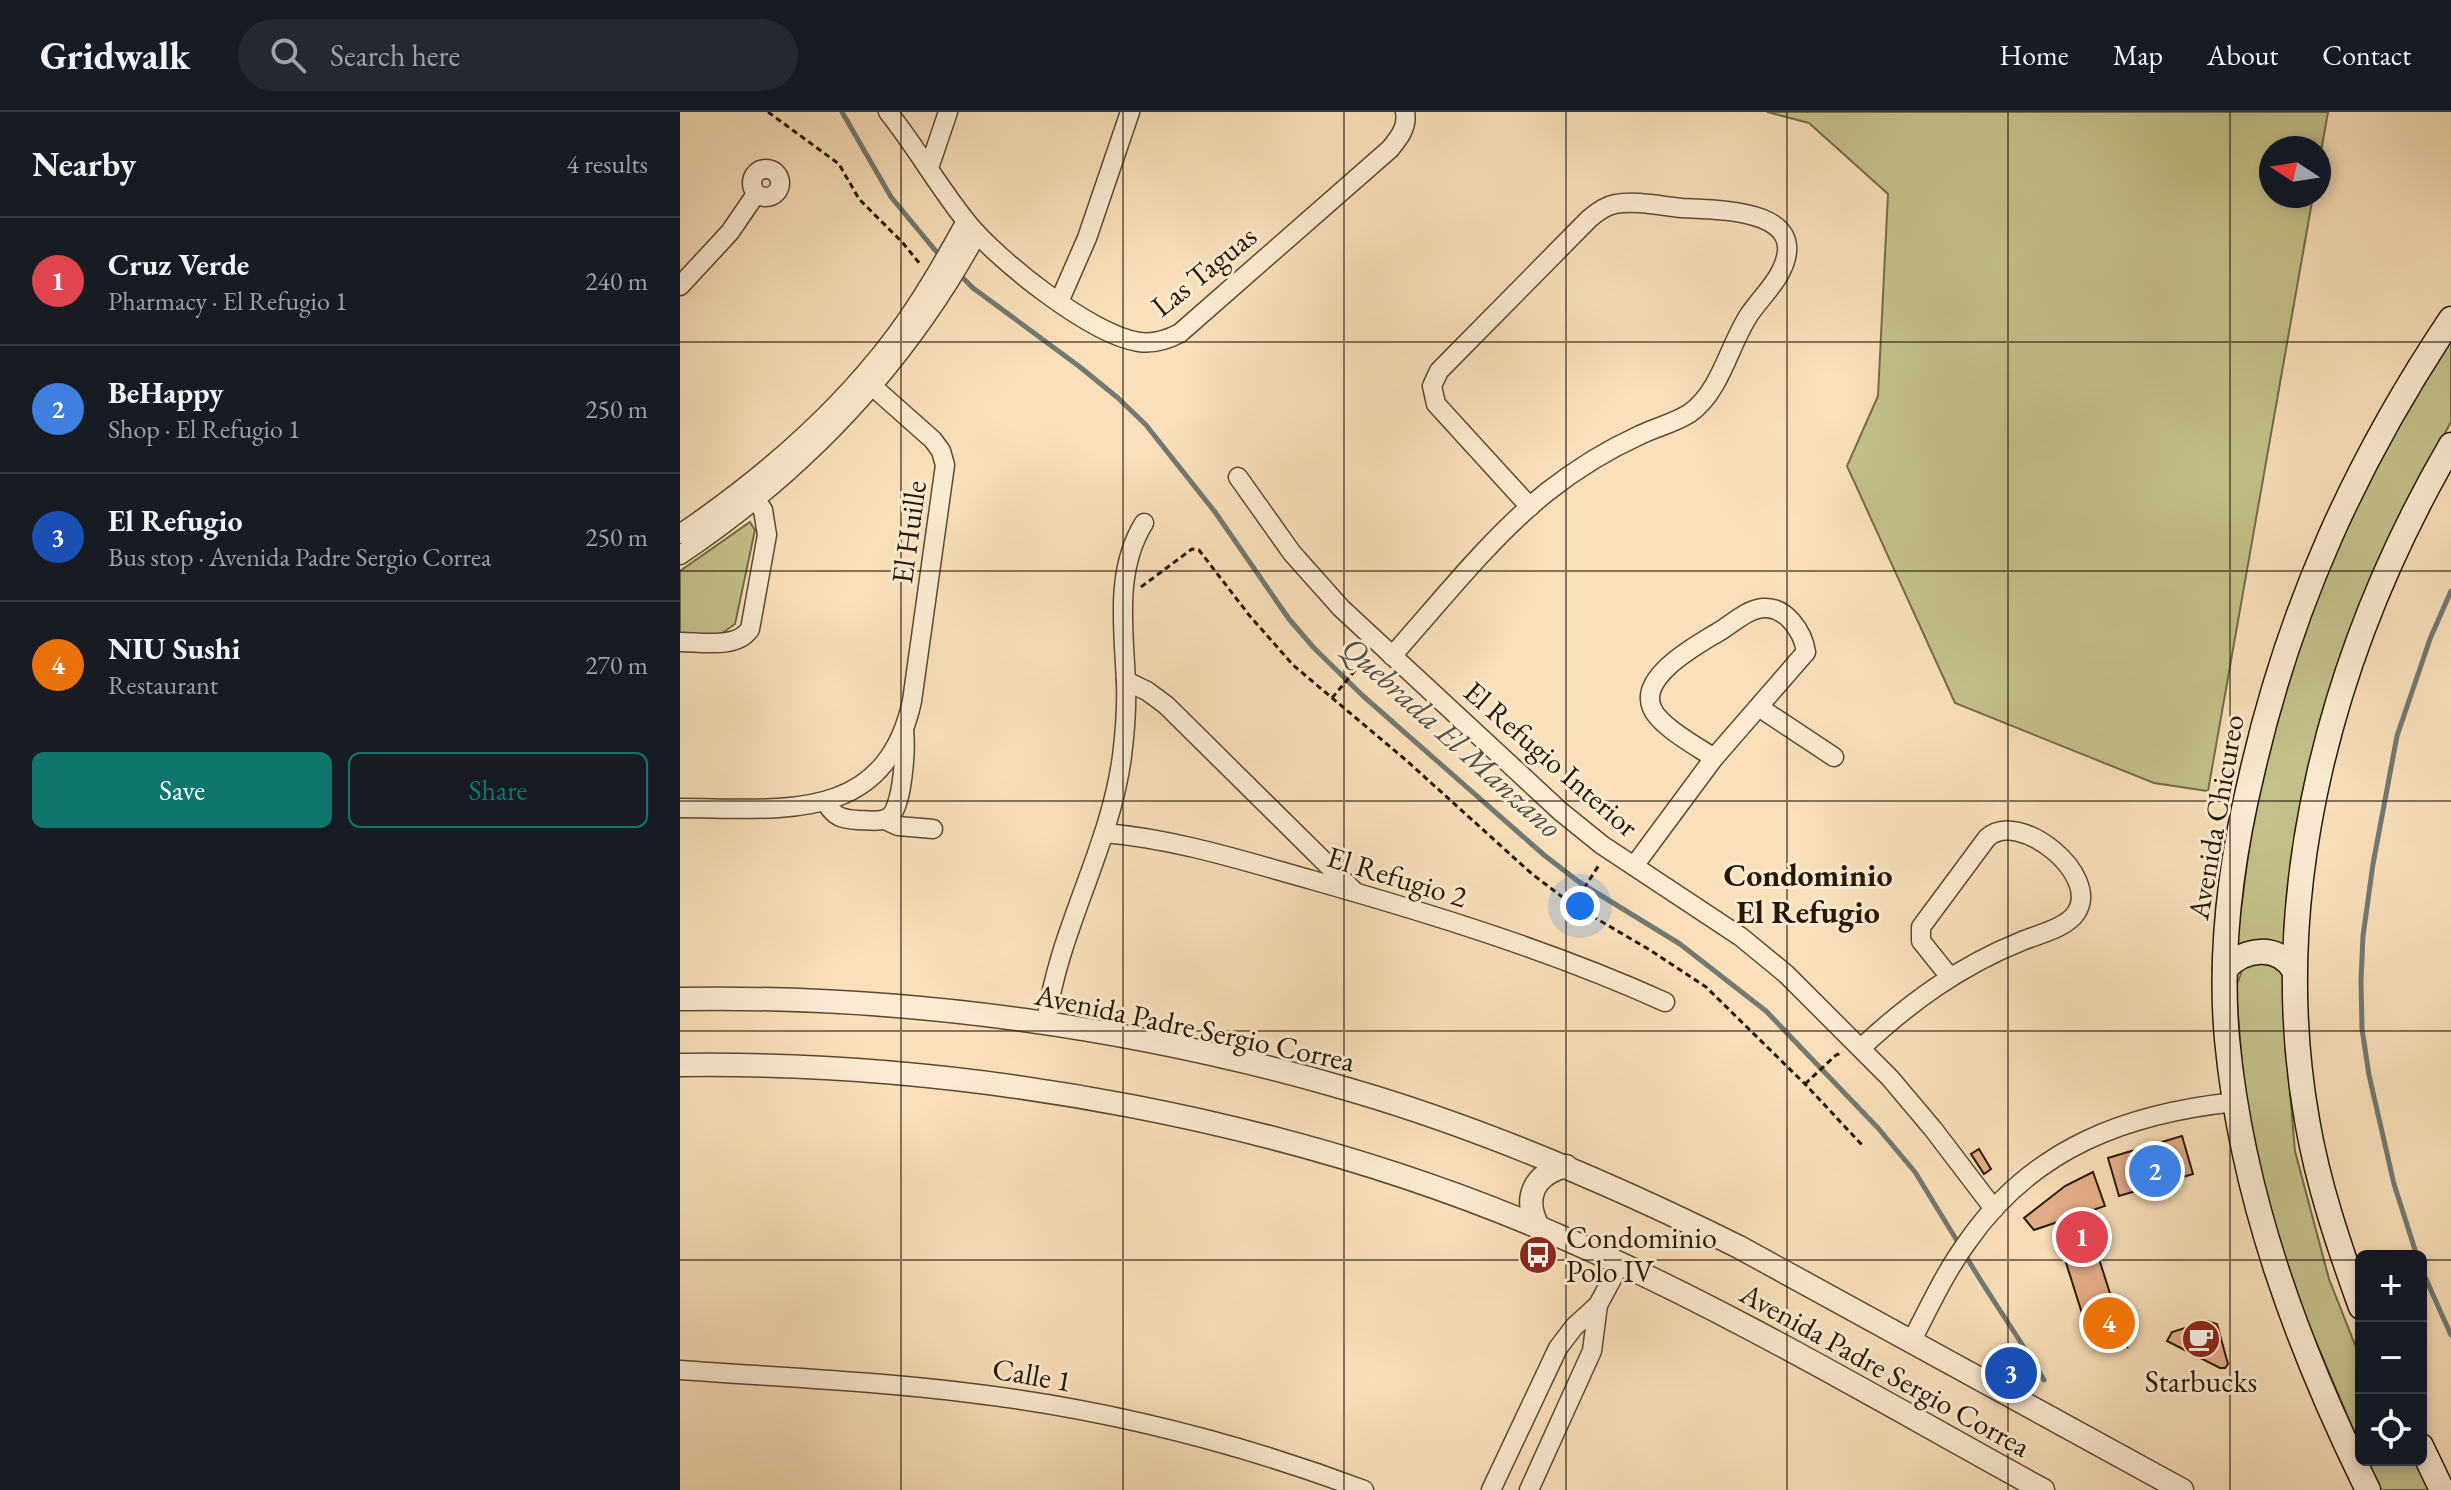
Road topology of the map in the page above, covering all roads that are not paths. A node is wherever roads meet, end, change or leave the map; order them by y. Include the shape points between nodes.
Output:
1 (888, 112) edge
2 (948, 112) edge
3 (1130, 112) edge
4 (1406, 115) edge
5 (929, 168) junction
6 (756, 194) dead end
7 (971, 228) junction
8 (680, 286) edge
9 (1059, 302) junction
10 (2451, 319) edge
11 (867, 382) junction
12 (2451, 445) edge
13 (1238, 477) dead end
14 (750, 493) junction
15 (1530, 507) junction
16 (1144, 523) dead end
17 (680, 534) edge
18 (680, 555) edge
19 (680, 642) edge
20 (1392, 656) junction
21 (1126, 681) junction
22 (1760, 708) junction
23 (904, 728) junction
24 (1834, 757) dead end
25 (1714, 758) junction
26 (826, 803) junction
27 (680, 808) edge
28 (885, 820) junction
29 (933, 829) dead end
30 (1104, 833) junction
31 (1634, 866) junction
32 (1356, 893) junction
33 (2225, 969) junction
34 (2294, 970) junction
35 (1949, 976) junction
36 (680, 999) edge
37 (1665, 1002) dead end
38 (1046, 1024) junction
39 (1861, 1048) junction
40 (680, 1065) edge
41 (2236, 1102) junction
42 (1566, 1166) junction
43 (1994, 1209) junction
44 (1539, 1228) junction
45 (1620, 1264) junction
46 (2355, 1290) edge
47 (1598, 1305) junction
48 (1911, 1342) junction
49 (680, 1370) edge
50 (2427, 1459) edge
51 (1364, 1490) edge
52 (1491, 1490) edge
53 (1529, 1490) edge
54 (2043, 1490) edge
55 (2182, 1490) edge
56 (2368, 1490) edge
57 (2442, 1490) edge

1 - 5 street, Las Taguas
2 - 5 street
3 - 9 street
4 - 9 street, Las Taguas via 1402,133 1390,149 1172,337 1155,342 1127,339
5 - 7 street, Las Taguas
6 - 8 street via 730,232
7 - 9 street, Las Taguas
7 - 11 street
10 - 33 main road, Avenida Chicureo via 2350,491 2288,639 2243,808
11 - 14 street via 808,432
11 - 23 street, El Huille via 933,440 945,465
12 - 34 main road via 2392,559 2338,705 2308,837
13 - 20 street, El Refugio Interior via 1316,581
14 - 17 street
14 - 18 street
14 - 19 street via 763,510 767,535 748,633 735,641
15 - 15 street via 1591,462 1702,403 1741,328 1783,268 1785,242 1778,228 1754,214 1630,203 1607,206 1439,371 1432,386 1436,404
15 - 20 street
16 - 21 street via 1131,552 1123,600
20 - 31 street, El Refugio Interior via 1560,811
21 - 30 street via 1122,761
21 - 32 street via 1166,705
22 - 24 street
22 - 25 street
22 - 25 street via 1806,652 1799,631 1773,608 1754,609 1679,656 1650,695 1660,719
23 - 26 street, El Huille via 873,774
23 - 28 street, El Huille via 897,805
25 - 31 street
26 - 27 street, El Huille
26 - 28 street via 839,817
28 - 29 street
30 - 32 street, El Refugio 2 via 1185,845
30 - 38 street via 1052,983
31 - 39 street, El Refugio Interior via 1765,956
32 - 37 street, El Refugio 2 via 1571,963
33 - 34 main road via 2239,956 2263,952 2283,958
33 - 41 main road, Avenida Chicureo
34 - 46 main road via 2298,1055 2310,1135
35 - 35 street via 2073,917 2080,891 2057,853 2014,831 1987,838 1921,927 1921,941
35 - 39 street
36 - 38 street, Avenida Padre Sergio Correa via 869,1005
38 - 42 street, Avenida Padre Sergio Correa via 1229,1059 1352,1090
39 - 43 street, El Refugio Interior
40 - 44 street, Avenida Padre Sergio Correa via 835,1069 949,1079 1154,1112 1332,1154
41 - 43 street via 2149,1115 2090,1137 2037,1170
41 - 56 main road, Avenida Chicureo via 2254,1196 2281,1284
42 - 44 street via 1543,1176 1532,1190 1532,1213
42 - 48 street, Avenida Padre Sergio Correa via 1739,1247
43 - 48 street via 1954,1262
44 - 45 street, Avenida Padre Sergio Correa
45 - 47 street
45 - 54 street, Avenida Padre Sergio Correa
47 - 52 street via 1558,1348
47 - 53 street via 1592,1351
48 - 55 street, Avenida Padre Sergio Correa
49 - 51 street, Calle 1 via 1022,1400 1197,1438
50 - 57 main road

